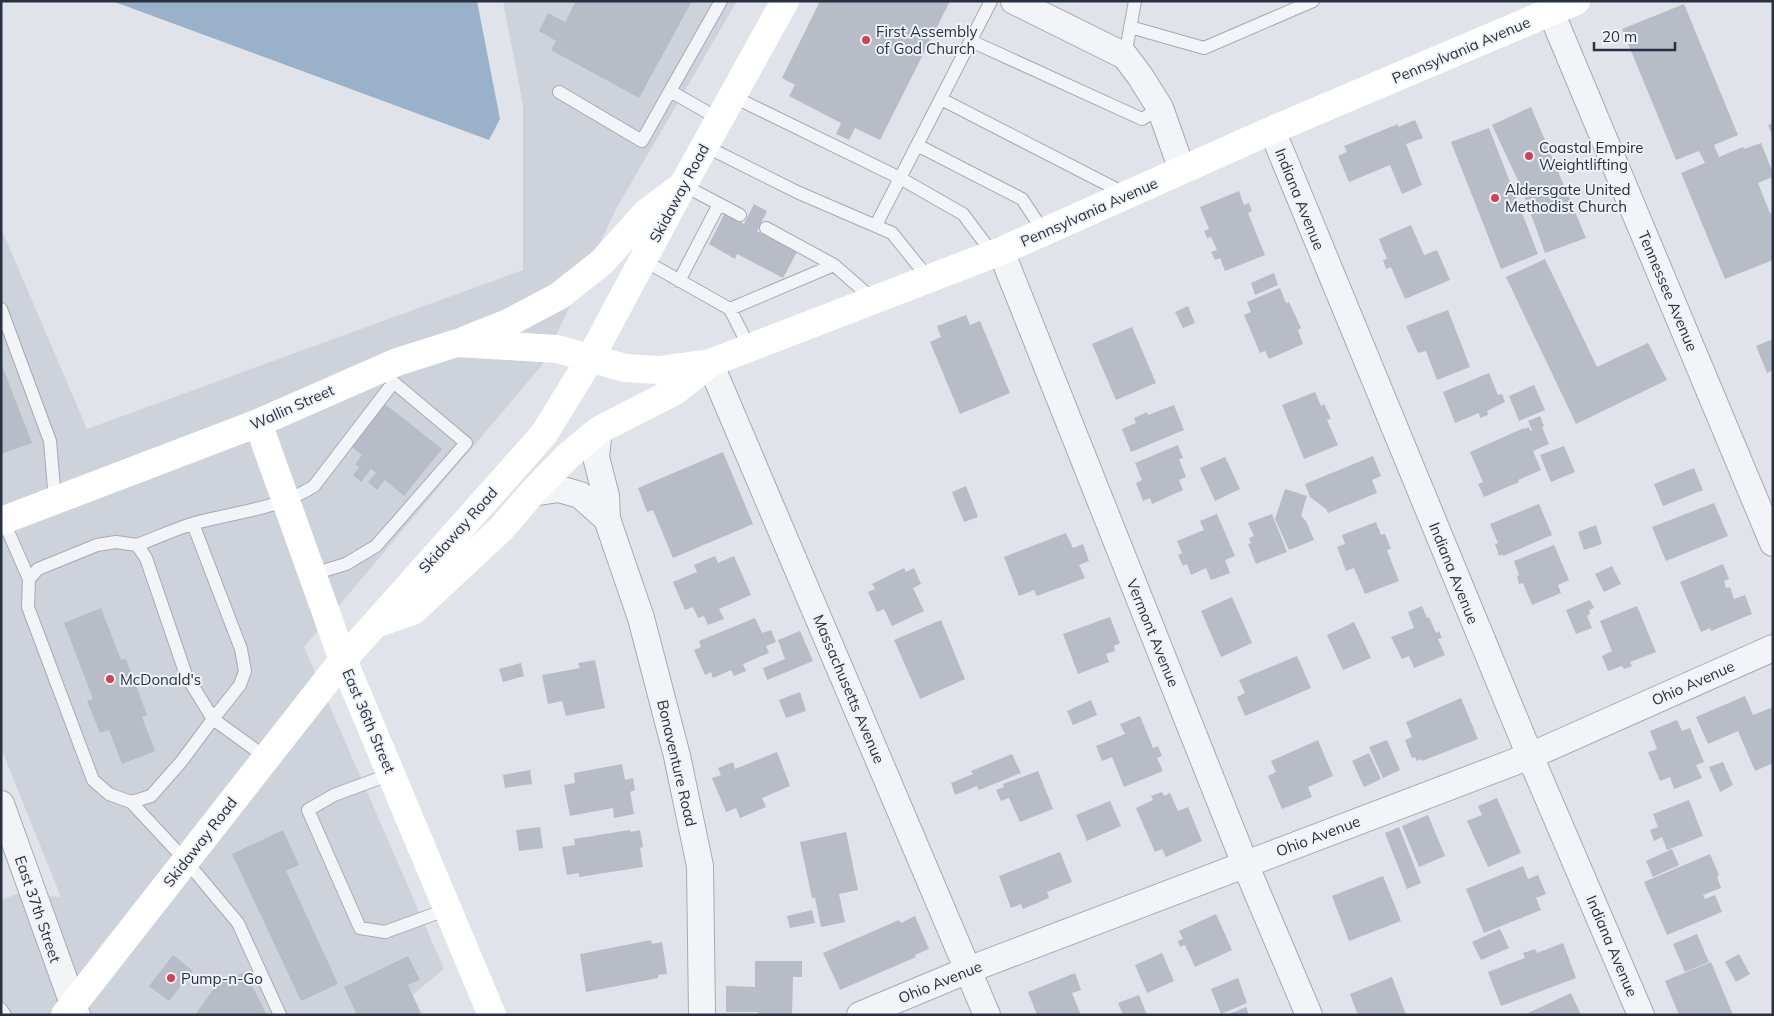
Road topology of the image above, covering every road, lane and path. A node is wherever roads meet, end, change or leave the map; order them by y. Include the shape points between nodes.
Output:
1 (721, 1) edge
2 (785, 1) edge
3 (991, 1) edge
4 (1014, 1) edge
5 (1135, 1) edge
6 (1313, 1) edge
7 (1563, 6) edge
8 (1130, 27) junction
9 (971, 41) junction
10 (1125, 56) junction
11 (670, 91) junction
12 (559, 92) dead end
13 (732, 96) junction
14 (941, 99) junction
15 (1160, 108) junction
16 (719, 119) junction
17 (1272, 130) junction
18 (705, 146) junction
19 (917, 146) junction
20 (1182, 170) junction
21 (900, 178) junction
22 (683, 185) junction
23 (1127, 194) junction
24 (719, 204) junction
25 (740, 215) dead end
26 (876, 225) junction
27 (766, 228) dead end
28 (1044, 232) junction
29 (997, 252) junction
30 (643, 260) junction
31 (834, 265) junction
32 (929, 279) junction
33 (679, 280) junction
34 (874, 300) junction
35 (1, 309) edge
36 (730, 309) junction
37 (457, 343) junction
38 (749, 347) junction
39 (590, 359) junction
40 (710, 363) junction
41 (386, 376) junction
42 (258, 423) junction
43 (599, 430) junction
44 (532, 493) junction
45 (55, 500) junction
46 (287, 501) junction
47 (607, 519) junction
48 (2, 521) edge
49 (194, 524) junction
50 (1773, 543) edge
51 (137, 545) junction
52 (313, 574) junction
53 (29, 579) junction
54 (375, 624) junction
55 (1773, 648) edge
56 (343, 660) junction
57 (213, 719) junction
58 (1530, 756) junction
59 (267, 758) junction
60 (391, 774) junction
61 (131, 802) junction
62 (1, 804) edge
63 (186, 861) junction
64 (1245, 864) junction
65 (448, 909) junction
66 (968, 970) junction
67 (1, 1009) edge
68 (71, 1011) edge
69 (5, 1015) edge
70 (280, 1015) edge
71 (492, 1015) edge
72 (702, 1015) edge
73 (860, 1015) edge
74 (987, 1015) edge
75 (1309, 1015) edge
76 (1641, 1015) edge

1 - 11 lane
2 - 13 main road, Skidaway Road
3 - 9 lane
4 - 10 street
5 - 8 lane
6 - 8 lane via 1204,48
7 - 17 main road, Pennsylvania Avenue
7 - 50 street, Tennessee Avenue
8 - 10 lane
9 - 14 lane
9 - 15 lane via 1142,119
10 - 15 street
11 - 12 lane via 642,141
11 - 16 lane
13 - 16 main road, Skidaway Road
13 - 21 lane
14 - 19 lane
14 - 23 lane
15 - 20 street
16 - 18 main road, Skidaway Road
17 - 20 main road, Pennsylvania Avenue
17 - 58 street, Indiana Avenue
18 - 22 main road, Skidaway Road
18 - 26 lane via 797,192
19 - 21 lane
19 - 28 lane via 1022,199
20 - 23 main road, Pennsylvania Avenue
21 - 26 lane
21 - 29 lane via 963,214
22 - 24 lane
22 - 30 main road, Skidaway Road
22 - 37 main road via 646,212 602,262 559,296
23 - 28 main road, Pennsylvania Avenue
24 - 25 lane
24 - 33 lane
26 - 32 lane via 892,233
27 - 31 lane
28 - 29 main road, Pennsylvania Avenue
29 - 32 main road, Pennsylvania Avenue
29 - 64 street, Vermont Avenue
30 - 33 lane
30 - 39 main road, Skidaway Road
31 - 34 lane
31 - 36 lane
32 - 34 main road, Pennsylvania Avenue
33 - 36 lane
34 - 38 main road, Pennsylvania Avenue
35 - 45 lane via 50,441
36 - 38 lane
37 - 39 main road, Wallin Street via 557,349
37 - 41 main road, Wallin Street
38 - 40 main road, Pennsylvania Avenue
39 - 40 main road, Pennsylvania Avenue via 625,368 659,370
39 - 54 main road, Skidaway Road via 544,434
40 - 43 main road via 675,392
40 - 66 street, Massachusetts Avenue
41 - 42 main road, Wallin Street
41 - 46 lane via 314,486
41 - 52 lane via 466,443 376,546 346,564
42 - 45 main road, Wallin Street
42 - 46 main road, East 36th Street
43 - 44 main road via 569,454
43 - 47 street, Bonaventure Road via 596,457 606,496
44 - 47 street, Bonaventure Road via 559,489 580,495
44 - 54 main road via 501,529 413,612
45 - 48 main road, Wallin Street
46 - 49 lane
46 - 52 main road, East 36th Street
47 - 72 street, Bonaventure Road via 641,618 677,756 700,866
48 - 53 lane
49 - 51 lane
49 - 57 lane via 241,649 245,671 240,685
51 - 53 lane via 116,542 97,545 38,569
51 - 57 lane via 146,558 186,675
52 - 56 main road, East 36th Street
53 - 61 lane via 28,606 93,780 109,794
54 - 56 main road, Skidaway Road
55 - 58 street, Ohio Avenue
56 - 59 main road, Skidaway Road
56 - 60 main road, East 36th Street
57 - 59 lane
57 - 61 lane via 151,796
58 - 64 street, Ohio Avenue
58 - 76 street, Indiana Avenue
59 - 63 main road, Skidaway Road
60 - 65 main road, East 36th Street
60 - 65 lane via 334,795 308,810 360,928 384,932
61 - 63 lane
62 - 68 street, East 37th Street
63 - 68 main road, Skidaway Road
63 - 70 lane via 238,923
64 - 66 street, Ohio Avenue
64 - 75 street, Vermont Avenue
65 - 71 main road, East 36th Street
66 - 73 street, Ohio Avenue
66 - 74 street, Massachusetts Avenue
67 - 69 lane

